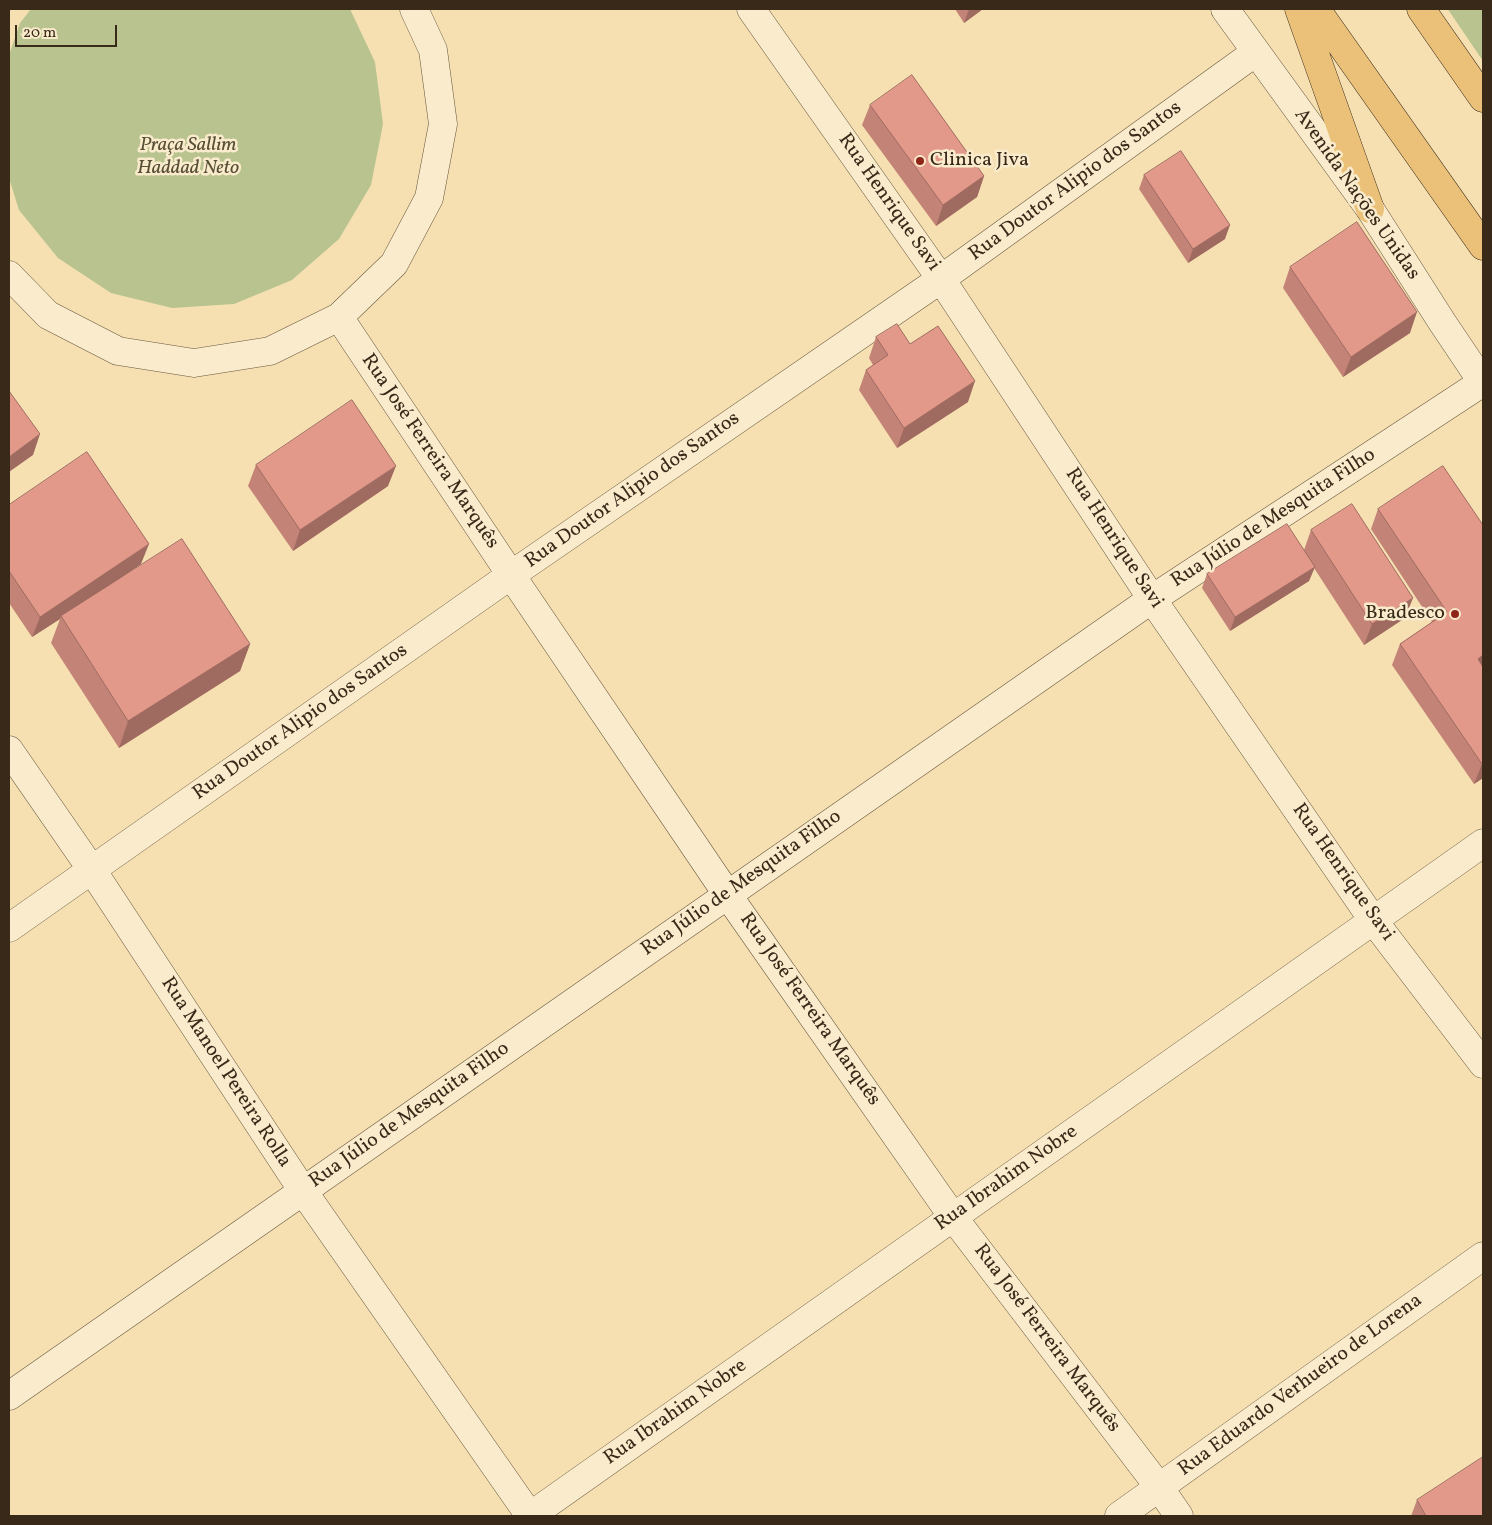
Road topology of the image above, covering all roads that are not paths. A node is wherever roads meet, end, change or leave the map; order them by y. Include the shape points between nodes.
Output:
1 (414, 9) edge
2 (750, 9) edge
3 (1225, 9) edge
4 (1298, 9) edge
5 (1316, 9) edge
6 (1421, 9) edge
7 (1256, 52) junction
8 (1483, 98) edge
9 (1370, 209) junction
10 (1483, 246) edge
11 (9, 275) edge
12 (942, 279) junction
13 (340, 317) junction
14 (1483, 383) edge
15 (511, 575) junction
16 (1152, 599) junction
17 (9, 750) edge
18 (1483, 843) edge
19 (92, 870) junction
20 (728, 894) junction
21 (1373, 920) junction
22 (9, 928) edge
23 (1483, 1064) edge
24 (303, 1191) junction
25 (953, 1217) junction
26 (1483, 1256) edge
27 (9, 1396) edge
28 (1159, 1487) junction
29 (530, 1516) edge
30 (1120, 1516) edge
31 (1179, 1516) edge

1 - 13 street via 433,50 443,124 429,198 394,264
2 - 12 street, Rua Henrique Savi
3 - 7 street, Avenida Nações Unidas
4 - 9 main road
5 - 10 main road
6 - 8 main road
7 - 9 street, Avenida Nações Unidas
7 - 12 street, Rua Doutor Alipio dos Santos
9 - 14 street, Avenida Nações Unidas
11 - 13 street via 48,315 118,351 194,363 270,351
12 - 15 street, Rua Doutor Alipio dos Santos
12 - 16 street, Rua Henrique Savi
13 - 15 street, Rua José Ferreira Marquês
14 - 16 street, Rua Júlio de Mesquita Filho
15 - 19 street, Rua Doutor Alipio dos Santos
15 - 20 street, Rua José Ferreira Marquês
16 - 20 street, Rua Júlio de Mesquita Filho
16 - 21 street, Rua Henrique Savi
17 - 19 street, Rua Manoel Pereira Rolla
18 - 21 street, Rua Ibrahim Nobre
19 - 22 street, Rua Doutor Alipio dos Santos
19 - 24 street, Rua Manoel Pereira Rolla
20 - 24 street, Rua Júlio de Mesquita Filho
20 - 25 street, Rua José Ferreira Marquês
21 - 23 street, Rua Henrique Savi
21 - 25 street, Rua Ibrahim Nobre
24 - 27 street, Rua Júlio de Mesquita Filho
24 - 29 street, Rua Manoel Pereira Rolla
25 - 28 street, Rua José Ferreira Marquês
25 - 29 street, Rua Ibrahim Nobre
26 - 28 street, Rua Eduardo Verhueiro de Lorena
28 - 30 street, Rua Eduardo Verhueiro de Lorena
28 - 31 street, Rua José Ferreira Marquês

